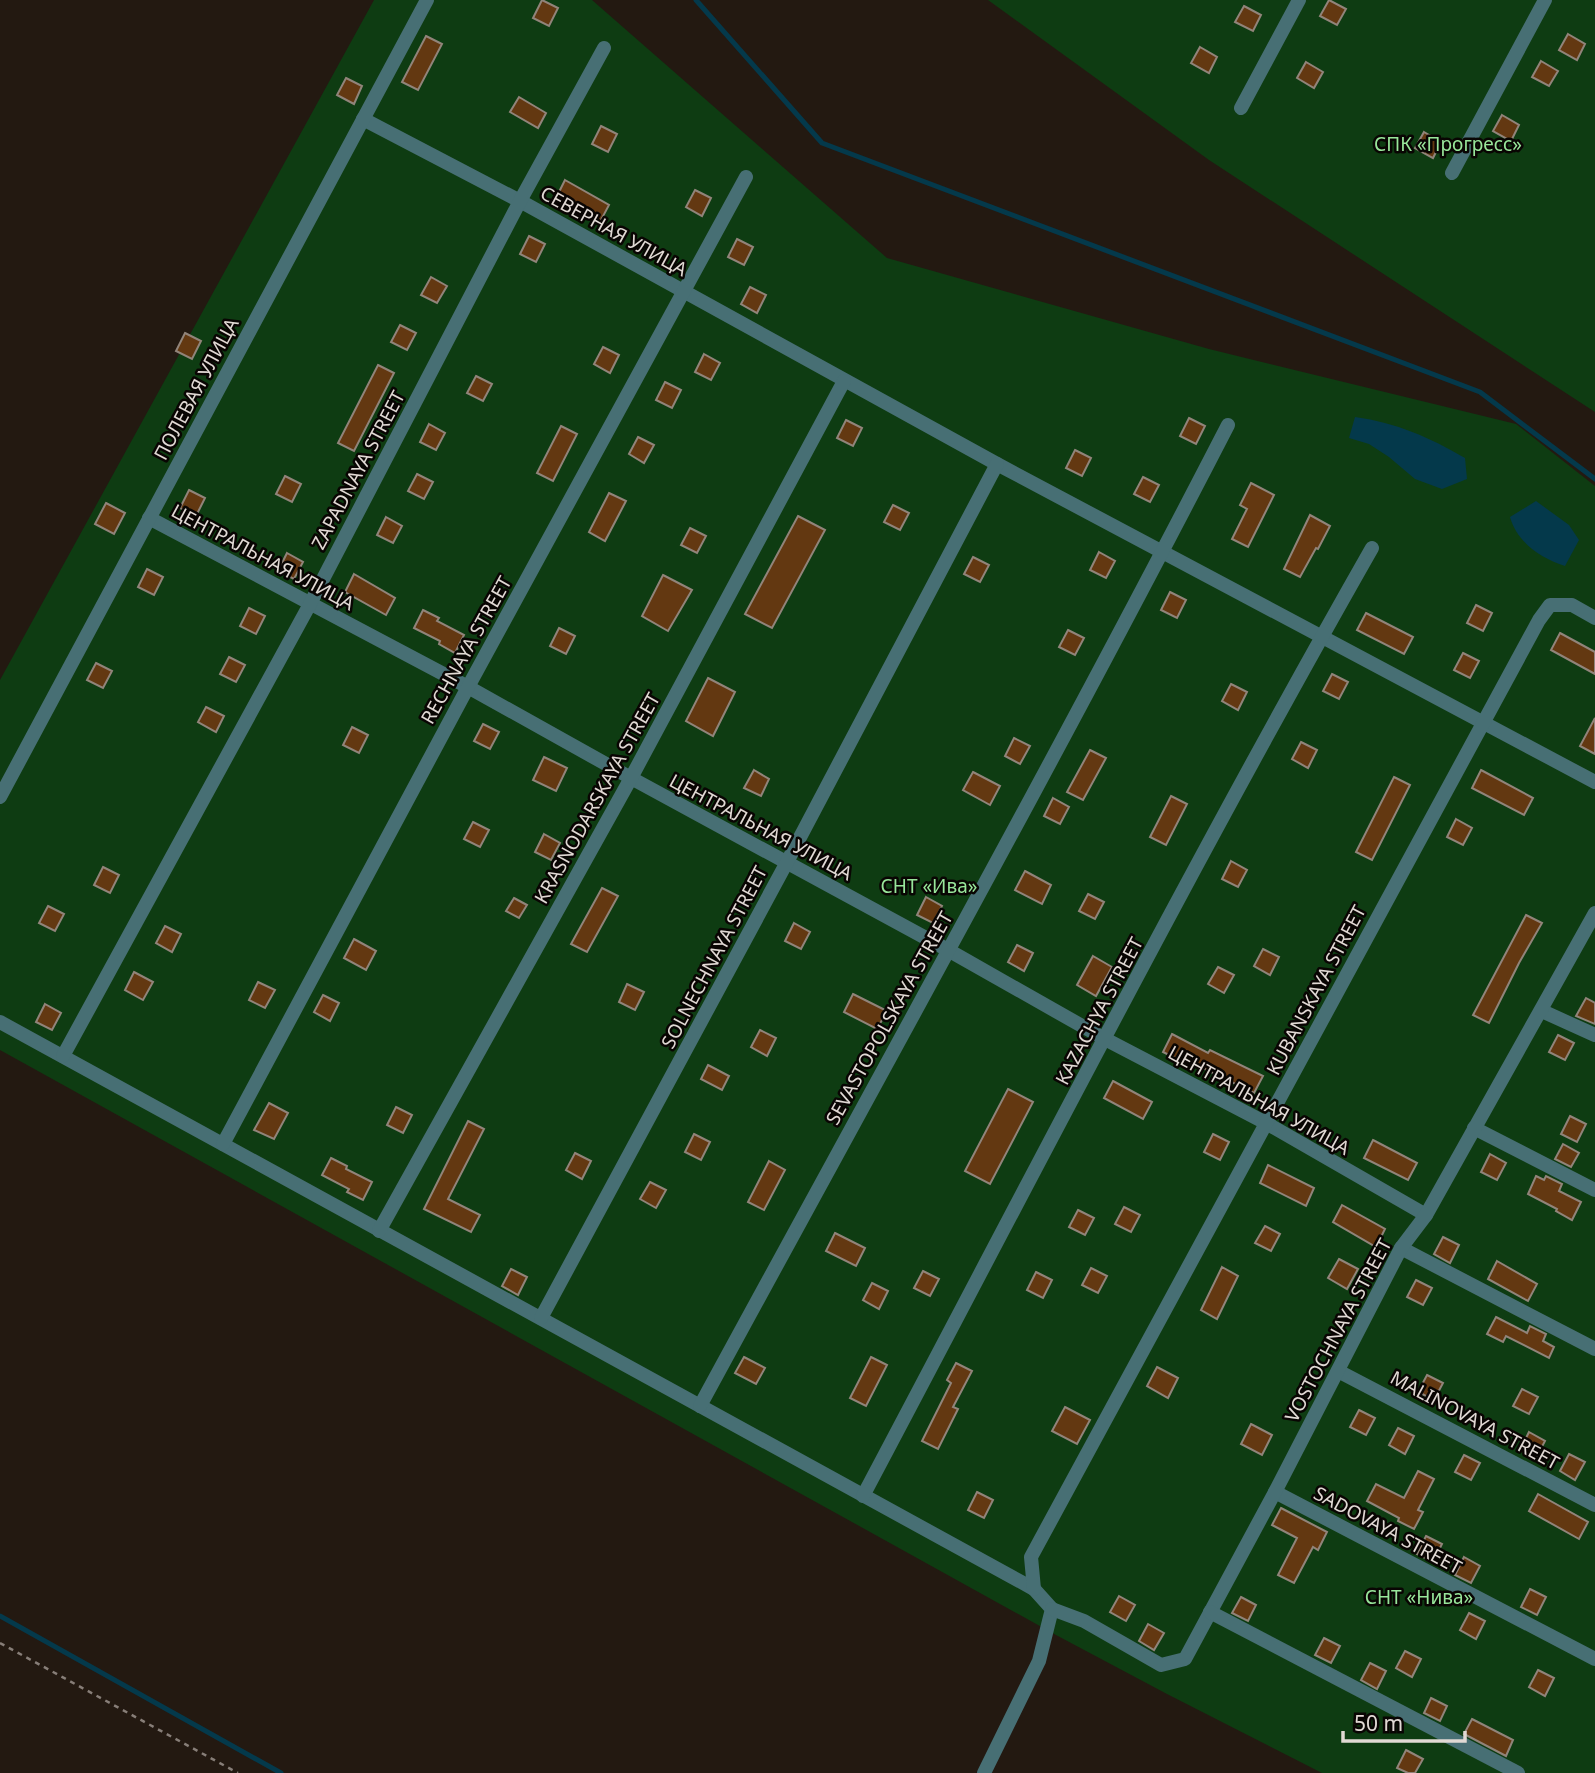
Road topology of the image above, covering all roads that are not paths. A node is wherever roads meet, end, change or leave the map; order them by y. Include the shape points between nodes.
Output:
1 (427, 0) edge
2 (1299, 0) edge
3 (1545, 0) edge
4 (604, 48) dead end
5 (1241, 108) dead end
6 (363, 119) junction
7 (1452, 173) dead end
8 (746, 177) dead end
9 (520, 201) junction
10 (684, 293) junction
11 (844, 381) junction
12 (1228, 425) dead end
13 (997, 464) junction
14 (149, 518) junction
15 (1372, 548) dead end
16 (1163, 552) junction
17 (310, 604) junction
18 (1595, 618) edge
19 (1322, 637) junction
20 (468, 687) junction
21 (1483, 721) junction
22 (631, 778) junction
23 (1595, 782) edge
24 (0, 797) edge
25 (787, 862) junction
26 (1595, 913) edge
27 (948, 950) junction
28 (1542, 1011) junction
29 (0, 1021) edge
30 (1595, 1035) edge
31 (1105, 1039) junction
32 (63, 1056) junction
33 (1266, 1124) junction
34 (1474, 1128) junction
35 (223, 1144) junction
36 (1595, 1190) edge
37 (1426, 1215) junction
38 (379, 1231) junction
39 (1401, 1248) junction
40 (541, 1318) junction
41 (1595, 1349) edge
42 (1338, 1371) junction
43 (699, 1406) junction
44 (1275, 1492) junction
45 (863, 1496) junction
46 (1595, 1505) edge
47 (1034, 1589) junction
48 (1052, 1609) junction
49 (1210, 1612) junction
50 (1595, 1659) edge
51 (984, 1773) edge
52 (1518, 1773) edge

1 - 6 street, ПОЛЕВАЯ УЛИЦА
2 - 5 street
3 - 7 street
4 - 9 street, ZAPADNAYA STREET
6 - 9 street, СЕВЕРНАЯ УЛИЦА
6 - 14 street, ПОЛЕВАЯ УЛИЦА
8 - 10 street, RECHNAYA STREET
9 - 10 street, СЕВЕРНАЯ УЛИЦА
9 - 17 street, ZAPADNAYA STREET
10 - 11 street, СЕВЕРНАЯ УЛИЦА
10 - 20 street, RECHNAYA STREET
11 - 13 street, СЕВЕРНАЯ УЛИЦА
11 - 22 street, KRASNODARSKAYA STREET
12 - 16 street, SEVASTOPOLSKAYA STREET
13 - 16 street, СЕВЕРНАЯ УЛИЦА
13 - 25 street, SOLNECHNAYA STREET
14 - 17 street, ЦЕНТРАЛЬНАЯ УЛИЦА
14 - 24 street, ПОЛЕВАЯ УЛИЦА
15 - 19 street, KAZACHYA STREET
16 - 19 street, СЕВЕРНАЯ УЛИЦА
16 - 27 street, SEVASTOPOLSKAYA STREET
17 - 20 street, ЦЕНТРАЛЬНАЯ УЛИЦА
17 - 32 street, ZAPADNAYA STREET
18 - 21 street, KUBANSKAYA STREET via 1572,605 1550,605
19 - 21 street, СЕВЕРНАЯ УЛИЦА
19 - 31 street, KAZACHYA STREET
20 - 22 street, ЦЕНТРАЛЬНАЯ УЛИЦА
20 - 35 street, RECHNAYA STREET
21 - 23 street, СЕВЕРНАЯ УЛИЦА
21 - 33 street, KUBANSKAYA STREET
22 - 25 street, ЦЕНТРАЛЬНАЯ УЛИЦА
22 - 38 street, KRASNODARSKAYA STREET
25 - 27 street, ЦЕНТРАЛЬНАЯ УЛИЦА
25 - 40 street, SOLNECHNAYA STREET
26 - 28 street, VOSTOCHNAYA STREET
27 - 31 street, ЦЕНТРАЛЬНАЯ УЛИЦА
27 - 43 street, SEVASTOPOLSKAYA STREET
28 - 30 street
28 - 34 street, VOSTOCHNAYA STREET
29 - 32 street
31 - 33 street, ЦЕНТРАЛЬНАЯ УЛИЦА
31 - 45 street, KAZACHYA STREET
32 - 35 street
33 - 37 street, ЦЕНТРАЛЬНАЯ УЛИЦА
33 - 47 street, KUBANSKAYA STREET via 1031,1557
34 - 36 street
34 - 37 street, VOSTOCHNAYA STREET
35 - 38 street
37 - 39 street, VOSTOCHNAYA STREET
38 - 40 street
39 - 41 street
39 - 42 street, VOSTOCHNAYA STREET
40 - 43 street
42 - 44 street, VOSTOCHNAYA STREET
42 - 46 street, MALINOVAYA STREET
43 - 45 street
44 - 49 street, VOSTOCHNAYA STREET
44 - 50 street, SADOVAYA STREET
45 - 47 street
47 - 48 street
48 - 49 street, VOSTOCHNAYA STREET via 1084,1621 1161,1665 1185,1659
48 - 51 street via 1039,1661
49 - 52 street

